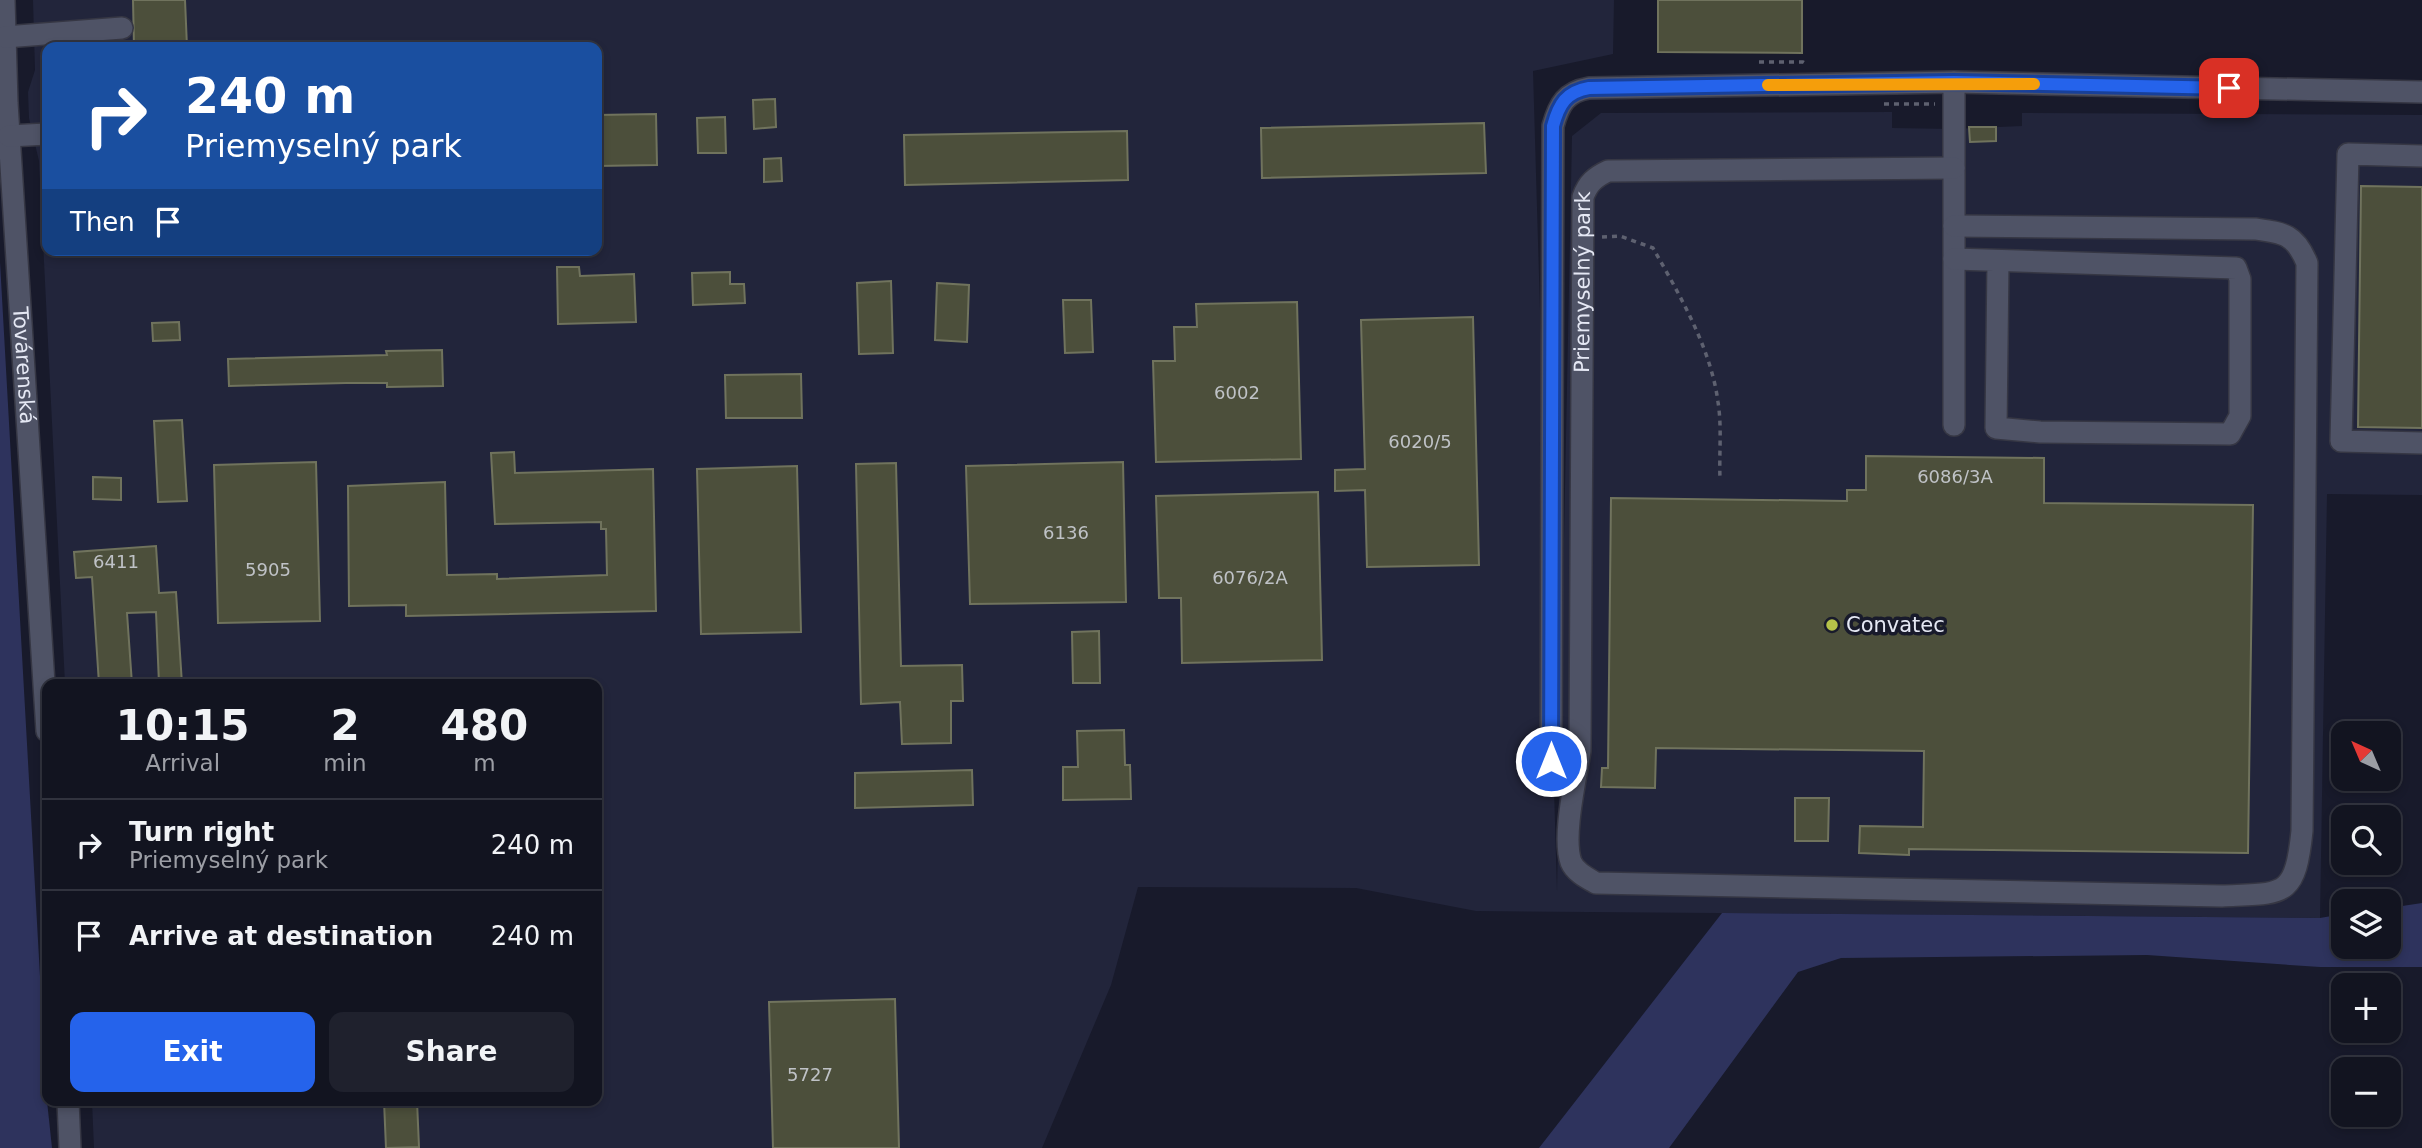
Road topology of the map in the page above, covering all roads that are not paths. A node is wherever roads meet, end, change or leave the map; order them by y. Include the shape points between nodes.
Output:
1 (4, 0) edge
2 (122, 28) dead end
3 (5, 37) junction
4 (1954, 82) junction
5 (2422, 92) edge
6 (4, 104) edge
7 (42, 134) edge
8 (9, 136) junction
9 (2422, 156) edge
10 (1954, 168) junction
11 (1954, 226) junction
12 (1954, 259) junction
13 (1998, 261) junction
14 (1954, 425) dead end
15 (2422, 443) edge
16 (44, 679) edge
17 (1551, 761) dead end
18 (68, 1106) edge
19 (71, 1148) edge

1 - 3 street, Továrenská
2 - 3 street
3 - 6 street, Továrenská
4 - 5 street, Priemyselný park
4 - 10 street
4 - 17 street, Priemyselný park via 1589,88 1576,90 1558,109 1553,126
6 - 8 street, Továrenská
7 - 8 street
8 - 16 street, Továrenská
9 - 15 street via 2348,154 2341,441
10 - 11 street
10 - 11 street, Priemyselný park via 1608,171 1586,187 1580,751 1569,824 1571,862 1583,876 1596,883 2222,896 2276,894 2292,881 2299,864 2302,831 2307,263 2300,245 2283,233 2255,229
11 - 12 street
12 - 13 street
12 - 14 street
13 - 13 street via 2236,268 2241,279 2240,416 2230,434 1996,428
18 - 19 street

